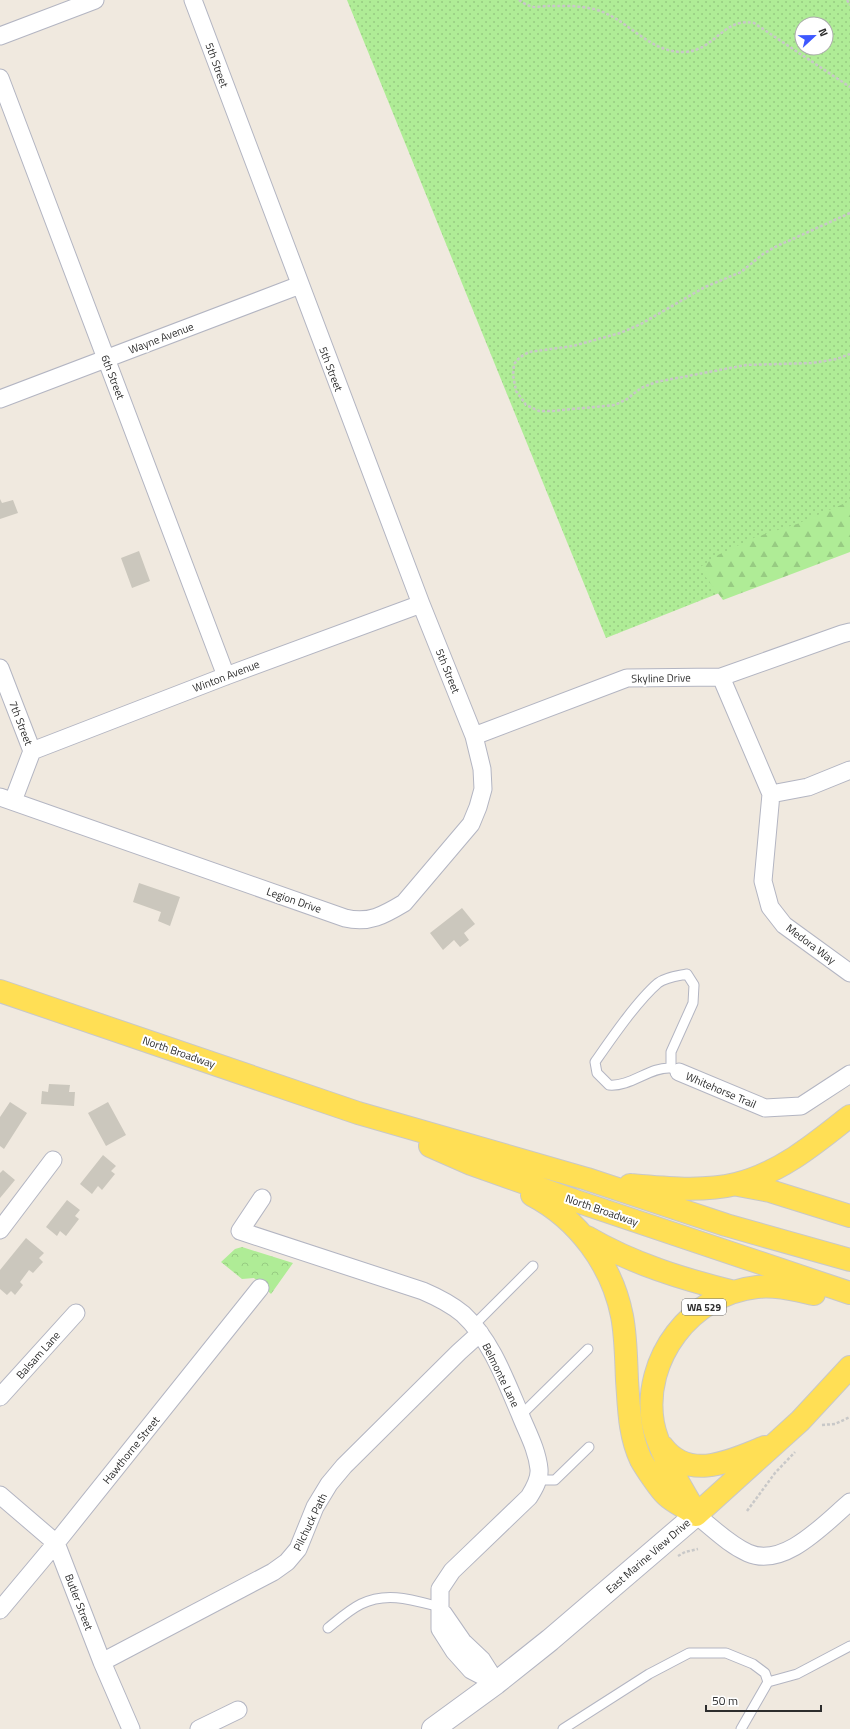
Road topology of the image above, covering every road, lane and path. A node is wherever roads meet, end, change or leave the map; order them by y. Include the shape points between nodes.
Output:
1 (95, 0) edge
2 (193, 0) edge
3 (519, 0) edge
4 (847, 0) edge
5 (850, 5) edge
6 (0, 36) edge
7 (0, 78) edge
8 (850, 87) edge
9 (850, 213) edge
10 (300, 285) junction
11 (850, 354) edge
12 (106, 359) junction
13 (0, 399) edge
14 (421, 604) junction
15 (850, 632) edge
16 (0, 668) edge
17 (226, 676) junction
18 (721, 677) junction
19 (474, 736) junction
20 (32, 751) junction
21 (850, 770) edge
22 (771, 794) junction
23 (6, 799) edge
24 (850, 973) edge
25 (0, 991) edge
26 (675, 1070) junction
27 (850, 1074) edge
28 (358, 1113) junction
29 (850, 1116) edge
30 (53, 1160) dead end
31 (471, 1164) junction
32 (587, 1180) junction
33 (734, 1184) junction
34 (262, 1198) dead end
35 (850, 1216) edge
36 (0, 1230) edge
37 (583, 1235) junction
38 (850, 1260) edge
39 (534, 1266) dead end
40 (260, 1288) dead end
41 (734, 1292) junction
42 (850, 1293) edge
43 (850, 1301) edge
44 (76, 1314) dead end
45 (477, 1330) junction
46 (588, 1349) dead end
47 (850, 1367) edge
48 (0, 1397) edge
49 (520, 1416) junction
50 (850, 1417) edge
51 (826, 1420) dead end
52 (822, 1425) junction
53 (816, 1430) dead end
54 (657, 1440) junction
55 (788, 1446) junction
56 (589, 1447) dead end
57 (537, 1480) junction
58 (0, 1494) edge
59 (850, 1502) edge
60 (747, 1511) dead end
61 (696, 1514) junction
62 (56, 1543) junction
63 (440, 1607) junction
64 (0, 1610) edge
65 (328, 1628) dead end
66 (850, 1646) edge
67 (102, 1662) junction
68 (768, 1682) junction
69 (496, 1683) junction
70 (238, 1710) dead end
71 (131, 1729) edge
72 (199, 1729) edge
73 (433, 1729) edge
74 (563, 1729) edge
75 (741, 1729) edge

1 - 6 street
2 - 10 street, 5th Street
3 - 8 path via 530,6 582,7 597,10 664,49 676,52 703,47 734,24 754,23
4 - 5 path
7 - 12 street, 6th Street
9 - 11 path via 775,247 741,272 705,286 641,324 620,333 573,346 530,352 514,364 513,375 516,391 526,405 539,411 615,404 656,382 746,365 812,363
10 - 12 street, Wayne Avenue
10 - 14 street, 5th Street
12 - 13 street, Wayne Avenue
12 - 17 street, 6th Street
14 - 17 street, Winton Avenue
14 - 19 street, 5th Street
15 - 18 street, Skyline Drive
16 - 20 street, 7th Street
17 - 20 street, Winton Avenue
18 - 19 street, Skyline Drive via 627,678
18 - 22 street, Medora Way
19 - 23 street, Legion Drive via 482,769 483,789 471,824 404,903 373,919 359,921
20 - 23 street, 7th Street
21 - 22 street via 808,786
22 - 24 street, Medora Way via 763,881 770,907 784,925
25 - 28 main road, North Broadway
26 - 26 lane via 658,1070 618,1086 609,1085 597,1073 595,1062 637,1006 659,982 672,976 687,974 694,985 693,1003 671,1052
26 - 27 street, Whitehorse Trail via 765,1108 801,1106
28 - 31 main road, North Broadway
28 - 32 main road, North Broadway
29 - 33 main road via 787,1163
30 - 36 street
31 - 37 main road via 540,1199 560,1213
31 - 42 main road, North Broadway via 576,1202
32 - 33 main road via 659,1187 700,1188
32 - 38 main road, North Broadway via 726,1225
33 - 35 main road via 770,1191
34 - 45 street, Belmonte Lane via 240,1231 423,1291 444,1300
37 - 41 main road via 645,1266
37 - 61 main road via 604,1266 615,1290 622,1315 631,1425 641,1461 665,1495
39 - 45 lane
40 - 62 street, Hawthorne Street
41 - 43 main road, WA 529 via 757,1287 785,1287
41 - 54 main road, WA 529 via 712,1301 681,1326 658,1364 651,1394
44 - 48 street, Balsam Lane
45 - 49 street, Belmonte Lane via 500,1368
45 - 67 street, Pilchuck Path via 459,1352 329,1484 315,1507 298,1549 288,1562
46 - 49 lane
47 - 55 main road, East Marine View Drive / WA 529 via 800,1421
49 - 57 street, Belmonte Lane via 535,1449 539,1470
50 - 52 path via 835,1424
51 - 52 path
52 - 53 path
54 - 55 main road, WA 529 via 668,1454 680,1462 704,1467
54 - 61 main road
55 - 60 path via 775,1474
55 - 61 main road, East Marine View Drive / WA 529
56 - 57 lane via 555,1480
57 - 63 street, Belmonte Lane via 530,1497 452,1571 440,1589
58 - 62 street, Butler Street
59 - 61 street via 800,1544 784,1552 765,1556 749,1554 729,1543
61 - 69 main road, East Marine View Drive via 550,1640
62 - 64 street, Hawthorne Street
62 - 67 street, Butler Street
63 - 65 lane via 397,1596 375,1598 359,1604
63 - 69 street via 464,1642 482,1660
66 - 68 lane via 798,1674
67 - 71 street, Butler Street
68 - 74 lane via 765,1673 753,1664 726,1653 689,1653 649,1674
68 - 75 lane
69 - 73 main road, East Marine View Drive
70 - 72 street

